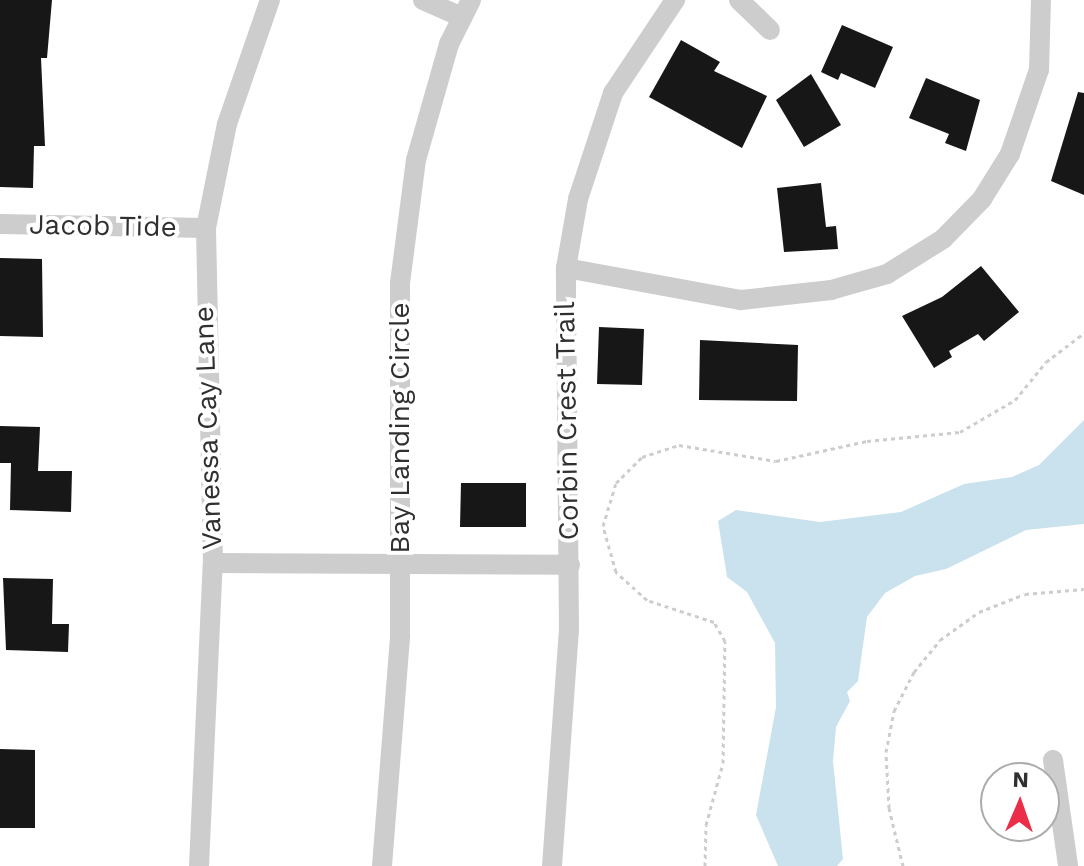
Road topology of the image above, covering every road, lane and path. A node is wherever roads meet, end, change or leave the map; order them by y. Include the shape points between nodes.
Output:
1 (270, 0) edge
2 (423, 0) edge
3 (675, 0) edge
4 (739, 0) edge
5 (1041, 0) edge
6 (467, 8) edge
7 (770, 30) dead end
8 (0, 224) edge
9 (206, 228) junction
10 (566, 268) junction
11 (1084, 333) edge
12 (213, 563) junction
13 (401, 564) junction
14 (570, 565) junction
15 (1084, 589) edge
16 (1053, 760) dead end
17 (199, 866) edge
18 (382, 866) edge
19 (552, 866) edge
20 (705, 866) edge
21 (903, 866) edge
22 (1068, 866) edge

1 - 9 street, Vanessa Cay Lane via 227,124
2 - 6 street
3 - 10 street, Corbin Crest Trail via 613,93 578,199
4 - 7 street
5 - 10 street via 1039,70 1010,154 982,199 943,239 887,274 831,290 741,300
6 - 13 street, Bay Landing Circle via 416,160 400,283
8 - 9 street, Jacob Tide
9 - 12 street, Vanessa Cay Lane
10 - 14 street, Corbin Crest Trail
11 - 20 path via 1046,362 1015,400 960,432 867,441 776,461 679,445 642,457 616,483 603,526 616,572 647,600 714,622 725,641 723,763 706,825
12 - 13 street
12 - 17 street, Vanessa Cay Lane
13 - 14 street
13 - 18 street, Bay Landing Circle
14 - 19 street, Corbin Crest Trail
15 - 21 path via 1025,594 979,612 940,640 914,672 894,711 886,752 889,808
16 - 22 street

